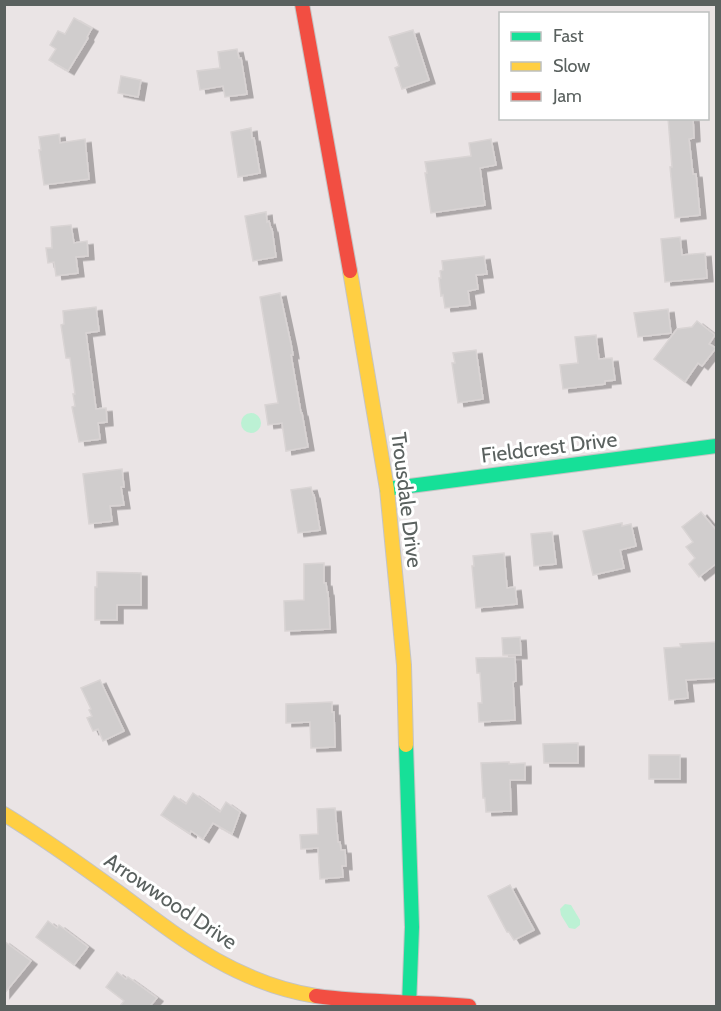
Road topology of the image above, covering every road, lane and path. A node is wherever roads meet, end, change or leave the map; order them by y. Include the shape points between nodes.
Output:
1 (302, 4) edge
2 (717, 446) edge
3 (387, 489) junction
4 (4, 814) edge
5 (410, 1005) edge
6 (469, 1006) edge

1 - 3 street, Trousdale Drive
2 - 3 street, Fieldcrest Drive
3 - 5 street, Trousdale Drive via 404,665 411,861
4 - 5 street, Arrowwood Drive via 195,948 241,973 296,992
5 - 6 street, Arrowwood Drive

